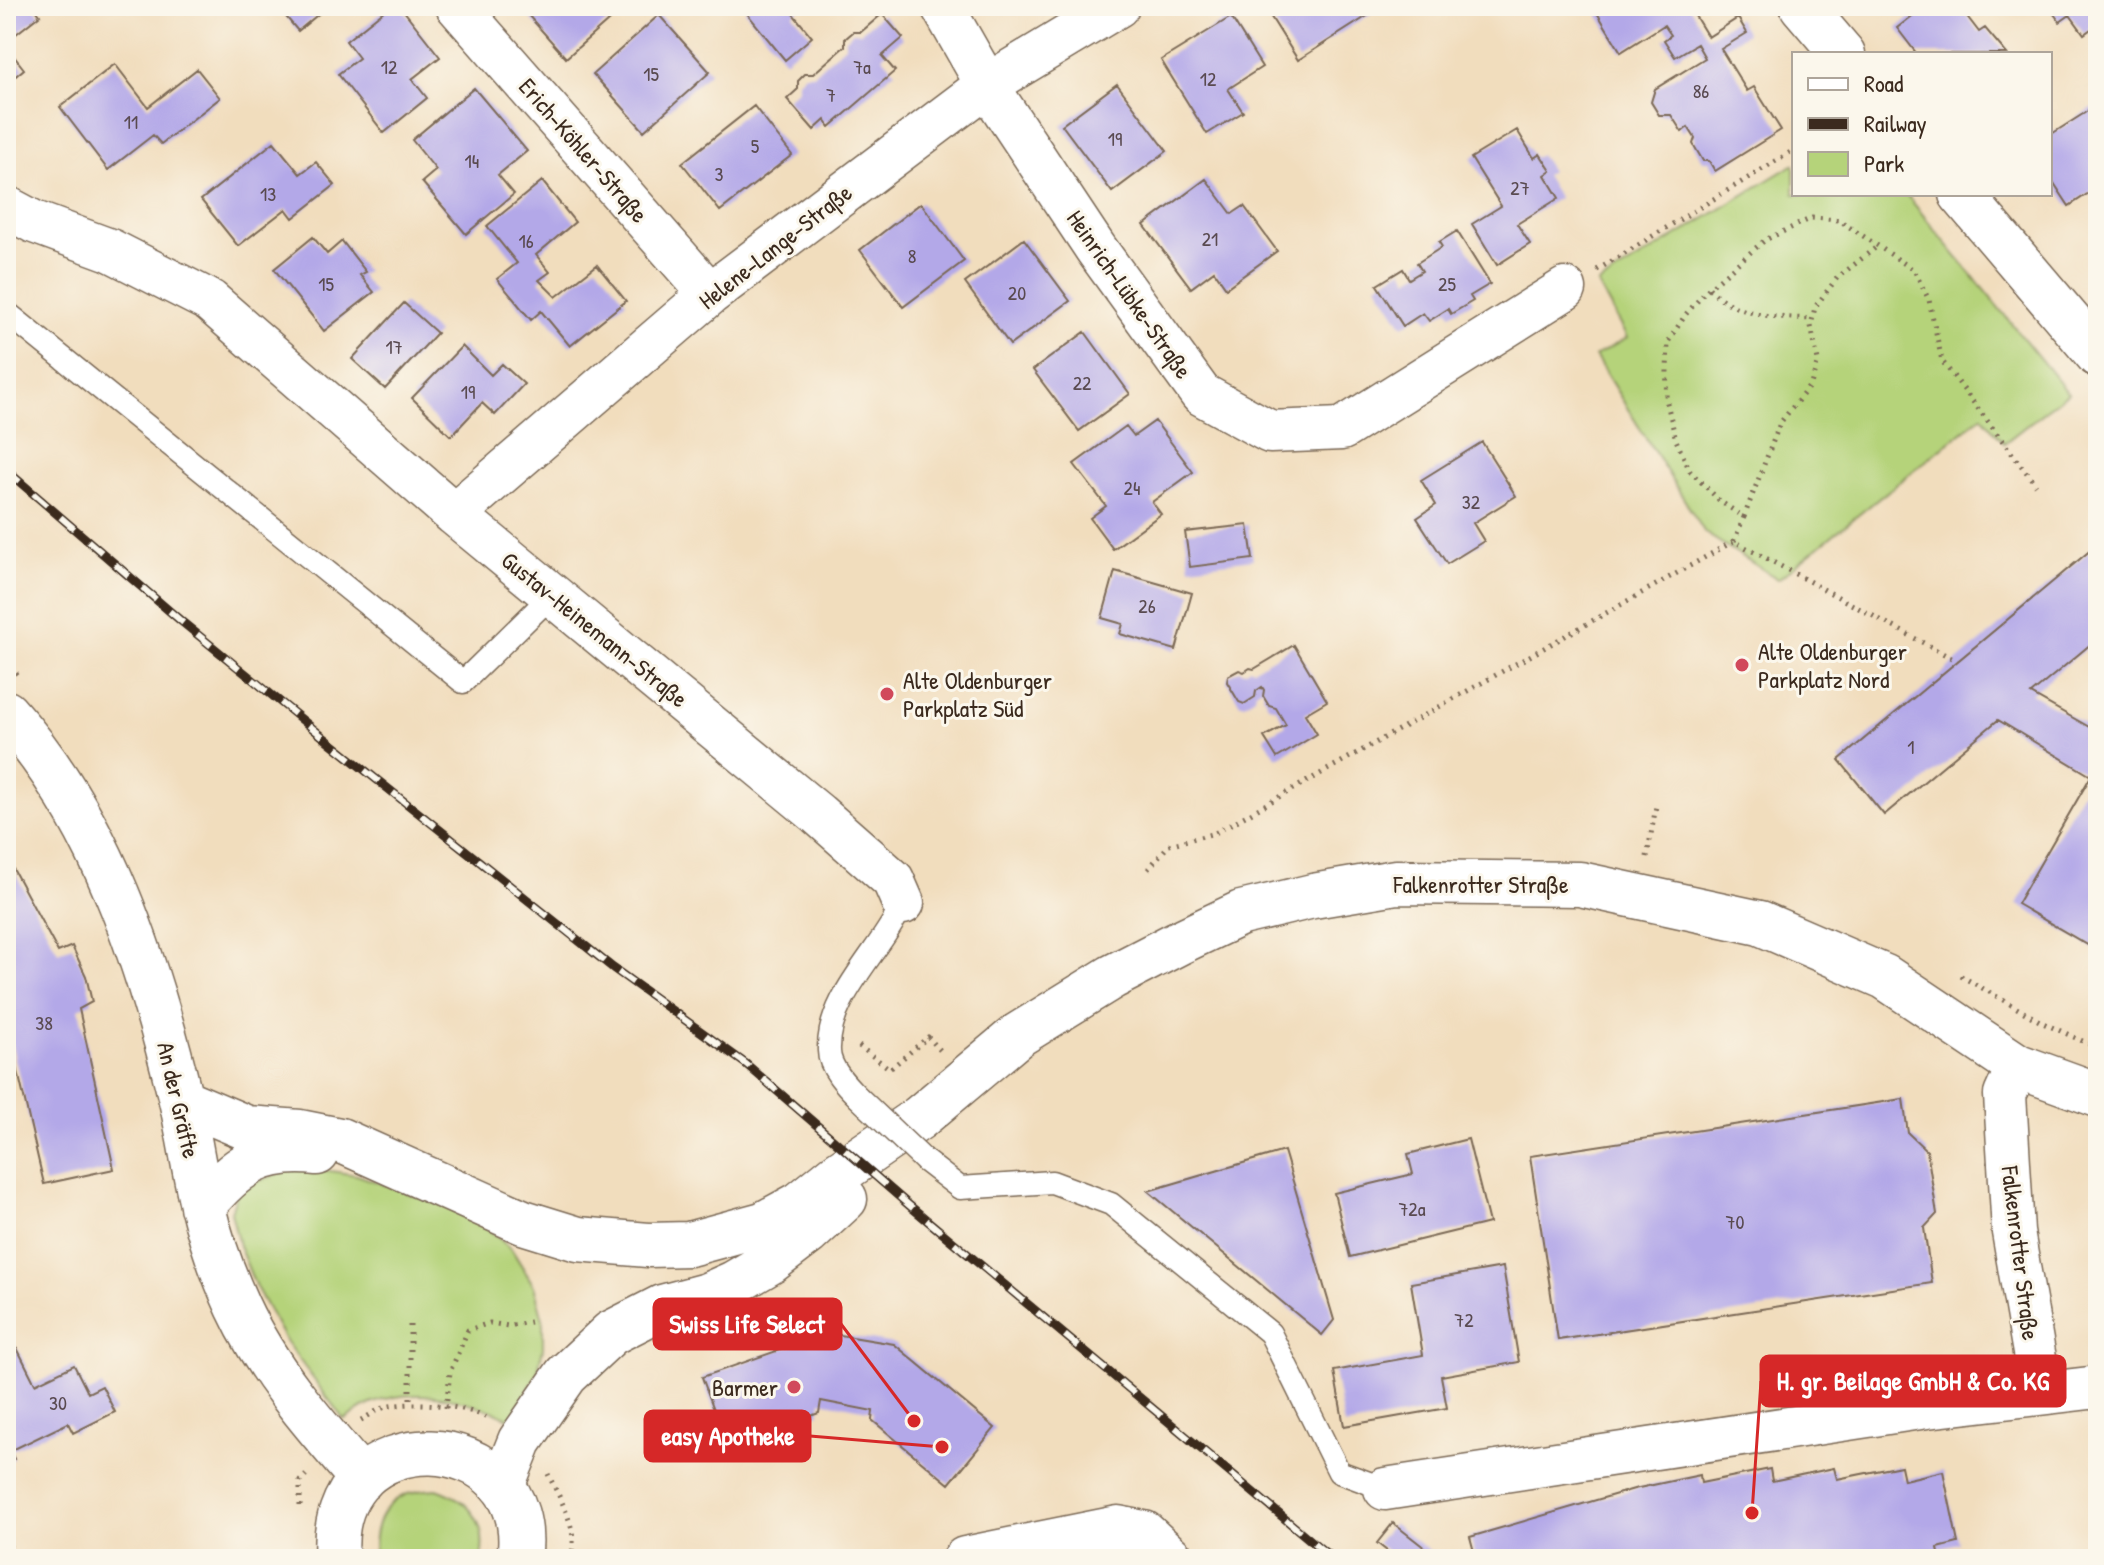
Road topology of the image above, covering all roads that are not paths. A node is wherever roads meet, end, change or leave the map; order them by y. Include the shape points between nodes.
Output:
1 (457, 6) edge
2 (942, 6) edge
3 (1118, 6) edge
4 (1805, 7) edge
5 (1841, 52) edge
6 (987, 85) junction
7 (1963, 196) edge
8 (6, 207) edge
9 (1565, 289) road end
10 (710, 294) junction
11 (6, 312) edge
12 (2098, 355) edge
13 (454, 514) junction
14 (553, 594) junction
15 (6, 713) edge
16 (903, 903) joint
17 (2018, 1066) junction
18 (2098, 1095) edge
19 (181, 1100) junction
20 (919, 1118) junction
21 (388, 1161) junction
22 (202, 1206) junction
23 (2098, 1387) edge
24 (2041, 1393) junction
25 (362, 1479) junction
26 (502, 1486) junction
27 (1385, 1489) joint
28 (337, 1559) edge
29 (519, 1559) edge
30 (965, 1559) edge
31 (1172, 1559) edge

1 - 10 street, Erich-Köhler-Straße
2 - 6 street, Heinrich-Lübke-Straße
3 - 6 street, Helene-Lange-Straße
4 - 5 main road
6 - 9 street, Heinrich-Lübke-Straße via 1201,394 1270,432 1342,429
6 - 10 street, Helene-Lange-Straße
7 - 12 main road
8 - 13 street, Gustav-Heinemann-Straße via 110,250 210,301
10 - 13 street, Helene-Lange-Straße
11 - 14 lane via 463,682
13 - 14 street, Gustav-Heinemann-Straße
14 - 16 street, Gustav-Heinemann-Straße via 829,823 893,880
15 - 19 main road, An der Gräfte via 56,778 125,911
16 - 27 lane, Gustav-Heinemann-Straße, bridge via 844,994 832,1026 829,1053 843,1082 960,1188 1052,1182 1111,1204 1270,1333 1339,1472
17 - 18 main road, Falkenrotter Straße
17 - 20 main road, Falkenrotter Straße via 1885,977 1760,923 1580,884 1396,882 1241,913 1178,943 1018,1035
17 - 24 street, Falkenrotter Straße via 2005,1095 2013,1232
19 - 21 main road, Falkenrotter Straße via 247,1128 340,1140
19 - 22 main road, An der Gräfte
20 - 21 main road, Falkenrotter Straße via 800,1204 763,1224 689,1244 578,1239 523,1222
20 - 26 main road, Falkenrotter Straße via 855,1189 770,1262 734,1283 662,1307 611,1333 566,1375 520,1441
21 - 22 main road, Falkenrotter Straße via 306,1152 249,1161
22 - 25 main road, An der Gräfte via 238,1307 265,1357
23 - 24 street
24 - 27 street
25 - 26 main road via 387,1461 418,1451 449,1453 478,1465
25 - 28 main road via 345,1502 337,1529
26 - 29 main road via 516,1513
30 - 31 main road via 1118,1528 1144,1533

